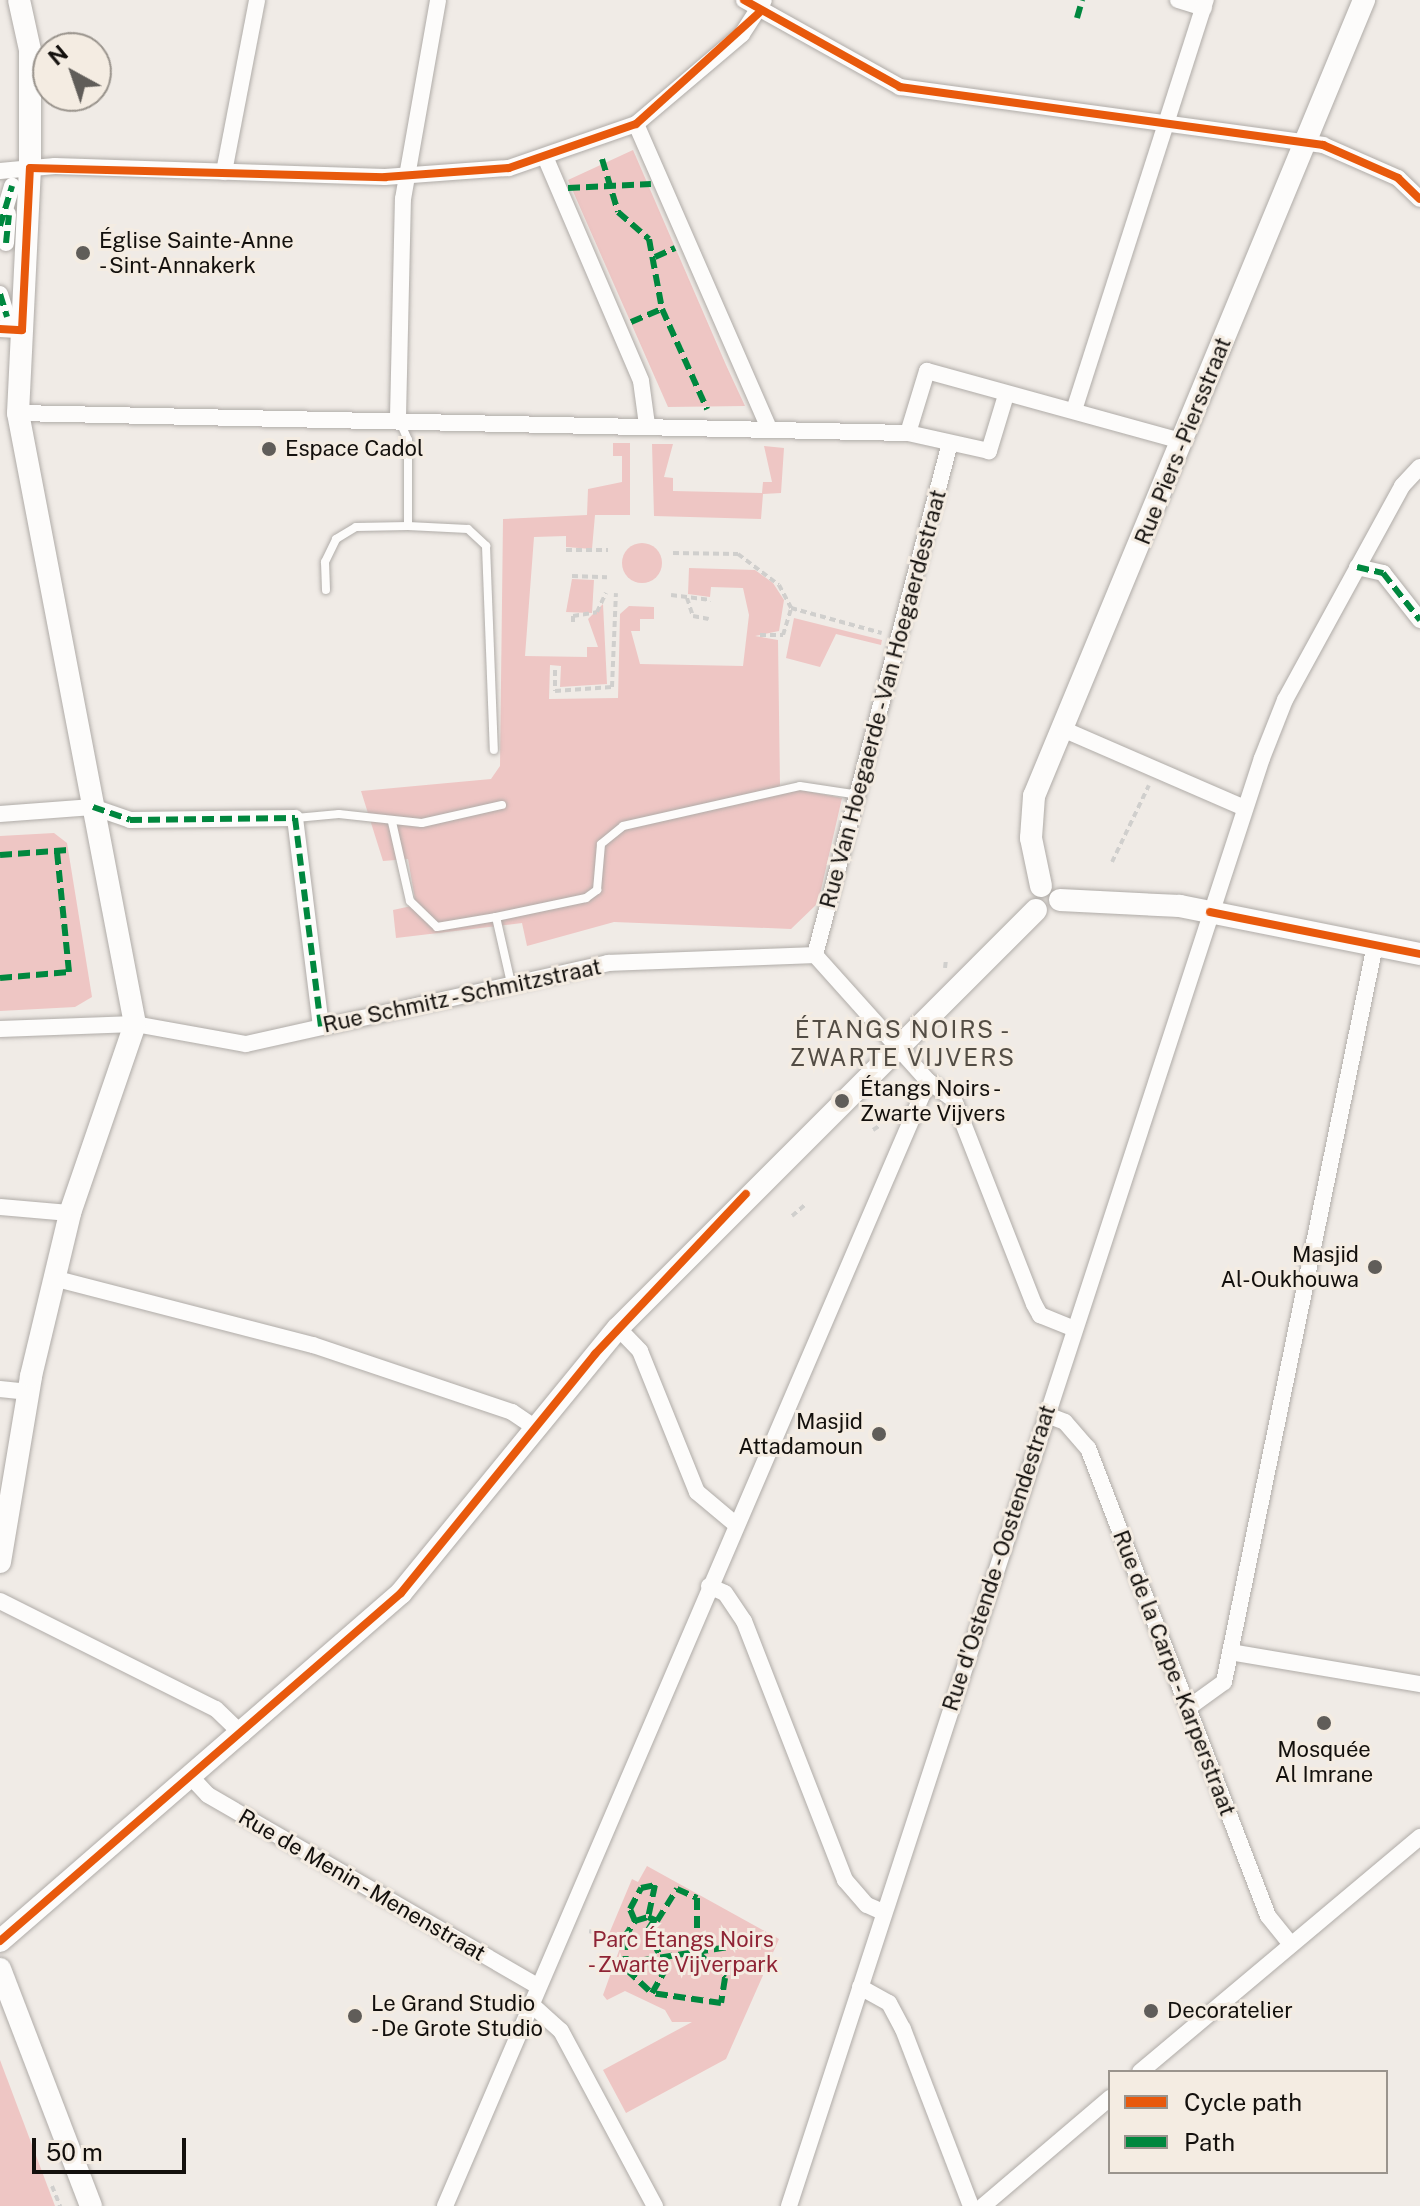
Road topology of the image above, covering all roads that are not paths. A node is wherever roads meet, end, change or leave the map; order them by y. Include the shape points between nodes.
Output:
1 (19, 0) edge
2 (257, 0) edge
3 (438, 0) edge
4 (744, 0) edge
5 (1178, 0) edge
6 (1364, 0) edge
7 (1205, 4) edge
8 (761, 7) edge
9 (636, 124) junction
10 (1166, 128) junction
11 (1305, 142) junction
12 (546, 159) junction
13 (30, 168) junction
14 (0, 171) edge
15 (224, 172) junction
16 (406, 176) junction
17 (8, 189) edge
18 (1420, 199) edge
19 (3, 218) edge
20 (6, 243) dead end
21 (0, 294) edge
22 (10, 325) edge
23 (1006, 395) junction
24 (1075, 407) junction
25 (18, 413) junction
26 (398, 417) junction
27 (647, 425) junction
28 (768, 426) junction
29 (908, 433) junction
30 (1182, 441) junction
31 (950, 443) junction
32 (1420, 467) edge
33 (408, 526) junction
34 (1357, 567) junction
35 (326, 590) dead end
36 (1420, 620) edge
37 (1065, 730) junction
38 (494, 750) dead end
39 (859, 795) junction
40 (502, 805) dead end
41 (93, 807) junction
42 (1244, 808) junction
43 (0, 814) edge
44 (295, 818) junction
45 (392, 822) junction
46 (1041, 886) junction
47 (1060, 900) junction
48 (1036, 910) junction
49 (1210, 912) junction
50 (496, 917) junction
51 (1375, 945) junction
52 (1420, 954) edge
53 (815, 955) junction
54 (511, 983) junction
55 (135, 1024) junction
56 (321, 1026) junction
57 (0, 1029) edge
58 (900, 1043) junction
59 (928, 1081) junction
60 (0, 1207) edge
61 (70, 1213) junction
62 (57, 1279) junction
63 (618, 1328) junction
64 (1073, 1328) junction
65 (0, 1389) edge
66 (29, 1392) junction
67 (1047, 1415) junction
68 (534, 1427) junction
69 (734, 1523) junction
70 (0, 1562) edge
71 (709, 1586) junction
72 (0, 1601) edge
73 (1230, 1652) junction
74 (1420, 1684) edge
75 (1188, 1708) junction
76 (243, 1735) junction
77 (192, 1778) junction
78 (1420, 1837) edge
79 (883, 1912) junction
80 (0, 1941) edge
81 (1290, 1943) junction
82 (0, 1969) edge
83 (537, 1986) junction
84 (860, 1987) junction
85 (531, 2004) junction
86 (1142, 2070) edge
87 (1108, 2100) edge
88 (91, 2206) edge
89 (445, 2206) edge
90 (655, 2206) edge
91 (789, 2206) edge
92 (971, 2206) edge
93 (983, 2206) edge

1 - 13 street via 30,50
2 - 15 street
3 - 16 street
4 - 8 street
5 - 7 street
6 - 11 street, Rue Piers - Piersstraat
7 - 10 street
8 - 9 street
8 - 10 street via 900,87
9 - 12 street
9 - 28 street
10 - 11 street via 1187,122
10 - 24 street
11 - 18 street via 1362,159
11 - 30 street, Rue Piers - Piersstraat
12 - 16 street
12 - 27 street via 641,381
13 - 14 street
13 - 15 street
13 - 22 street
15 - 16 street
16 - 26 street
17 - 19 street
19 - 20 street
21 - 22 street
22 - 25 street
23 - 24 street
23 - 29 street via 927,371
23 - 31 street via 989,451
24 - 30 street
25 - 26 street
25 - 41 street
26 - 27 street
26 - 33 lane via 408,440
27 - 28 street
28 - 29 street
29 - 31 street
30 - 37 street, Rue Piers - Piersstraat
31 - 39 street, Rue Van Hoegaerde - Van Hoegaerdestraat
32 - 34 street, Rue d'Ostende - Oostendestraat
33 - 35 lane via 356,527 336,539 325,562
33 - 38 lane via 468,529 486,546
34 - 36 street via 1383,573
34 - 42 street, Rue d'Ostende - Oostendestraat via 1285,700
37 - 42 street
37 - 46 street, Rue Piers - Piersstraat via 1030,817
39 - 50 lane via 800,786 623,826 601,844 597,890 586,898
39 - 53 street, Rue Van Hoegaerde - Van Hoegaerdestraat
40 - 45 lane
41 - 43 street
41 - 44 street via 130,820
41 - 55 street
42 - 49 street, Rue d'Ostende - Oostendestraat
44 - 45 lane via 339,814
44 - 56 street
45 - 50 lane via 410,901 437,927
46 - 47 street via 1056,889
46 - 48 street via 1031,896
47 - 48 street via 1051,912
47 - 49 street
48 - 58 street
49 - 51 street
49 - 64 street, Rue d'Ostende - Oostendestraat
50 - 54 lane
51 - 52 street
51 - 73 street
53 - 54 street, Rue Schmitz - Schmitzstraat via 608,963
53 - 58 street
54 - 56 street, Rue Schmitz - Schmitzstraat
55 - 56 street, Rue Schmitz - Schmitzstraat via 246,1044
55 - 57 street, Rue Schmitz - Schmitzstraat
55 - 61 street
58 - 59 street
58 - 63 street
59 - 64 street via 954,1100 1040,1315
59 - 69 street
60 - 61 street
61 - 62 street
62 - 66 street
62 - 68 street via 313,1345 512,1412
63 - 68 street
63 - 69 street via 640,1351 697,1492
64 - 67 street, Rue d'Ostende - Oostendestraat
65 - 66 street
66 - 70 street
67 - 75 street, Rue de la Carpe - Karperstraat via 1065,1422 1088,1448
67 - 79 street, Rue d'Ostende - Oostendestraat
68 - 76 street via 401,1593
69 - 71 street
71 - 79 street via 725,1593 744,1621 845,1880 867,1905
71 - 83 street
72 - 76 street via 216,1709
73 - 74 street
73 - 75 street via 1224,1682
75 - 81 street, Rue de la Carpe - Karperstraat via 1268,1916
76 - 77 street
77 - 80 street
77 - 83 street, Rue de Menin - Menenstraat via 208,1795
78 - 81 street
79 - 84 street, Rue d'Ostende - Oostendestraat
81 - 86 street
82 - 88 street
83 - 85 street
84 - 91 street, Rue d'Ostende - Oostendestraat
84 - 92 street via 889,2003 903,2029
85 - 89 street
85 - 90 street via 561,2031
87 - 93 street

